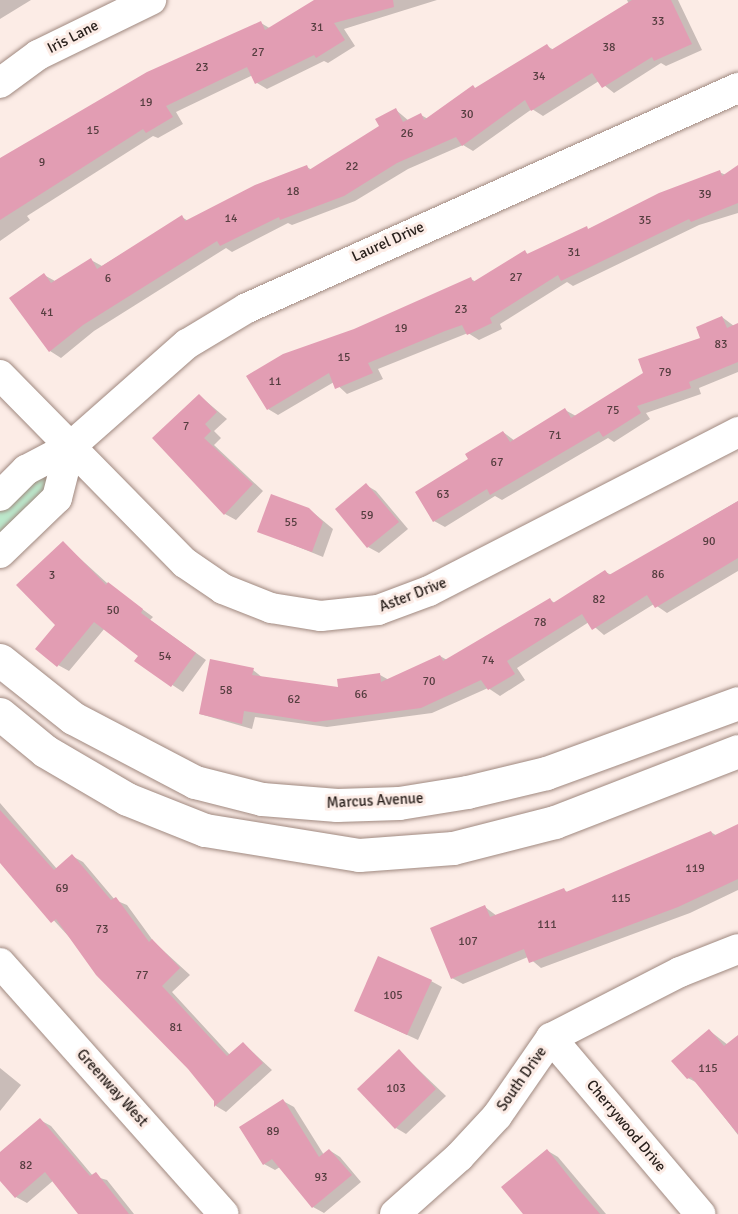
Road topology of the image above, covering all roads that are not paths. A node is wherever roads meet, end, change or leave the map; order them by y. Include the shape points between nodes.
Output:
1 (151, 0) edge
2 (0, 83) edge
3 (738, 88) edge
4 (0, 375) edge
5 (738, 432) edge
6 (70, 447) junction
7 (0, 496) edge
8 (0, 553) edge
9 (0, 660) edge
10 (738, 703) edge
11 (0, 714) edge
12 (738, 751) edge
13 (738, 949) edge
14 (0, 963) edge
15 (551, 1038) junction
16 (224, 1214) edge
17 (395, 1214) edge
18 (700, 1214) edge

1 - 2 street, Iris Lane via 38,56
3 - 6 street, Laurel Drive via 247,308 171,357
4 - 6 street, Aster Drive
5 - 6 street, Aster Drive via 429,591 378,610 321,615 271,608 223,589 185,562
6 - 7 street, Laurel Drive via 26,470
6 - 8 street via 57,498
9 - 10 main road, Marcus Avenue via 73,718 195,782 262,799 337,805 399,803 546,773
11 - 12 main road via 45,751 127,799 206,830 359,855 453,848 555,822
13 - 15 street, South Drive via 680,972
14 - 16 street, Greenway West
15 - 17 street, South Drive via 497,1116 459,1157
15 - 18 street, Cherrywood Drive

